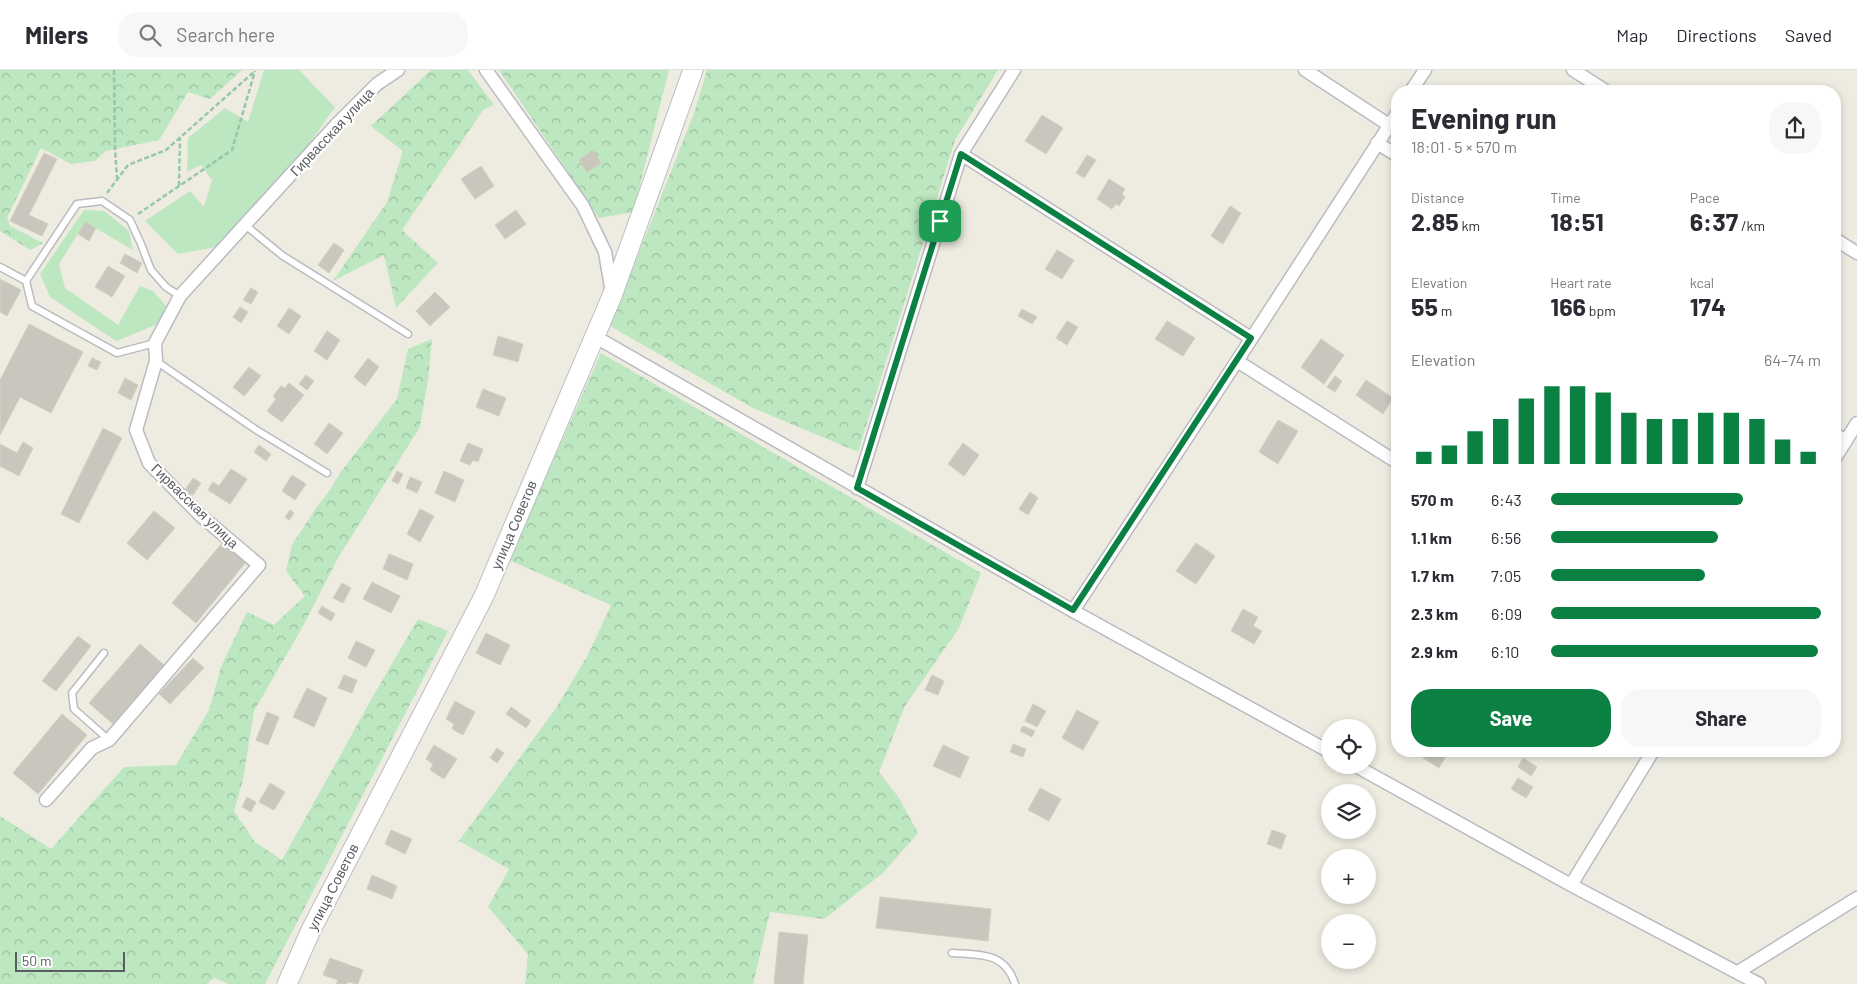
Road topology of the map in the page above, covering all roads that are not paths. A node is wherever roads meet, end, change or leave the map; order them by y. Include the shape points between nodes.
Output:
1 (398, 70) edge
2 (486, 70) edge
3 (693, 70) edge
4 (1014, 70) edge
5 (1305, 70) edge
6 (1425, 70) edge
7 (1573, 70) edge
8 (1415, 85) edge
9 (1597, 85) edge
10 (1391, 122) edge
11 (1389, 125) junction
12 (1377, 143) junction
13 (1391, 152) edge
14 (961, 154) junction
15 (245, 225) junction
16 (1841, 243) edge
17 (1857, 253) edge
18 (0, 268) edge
19 (26, 281) junction
20 (180, 296) junction
21 (612, 296) junction
22 (408, 334) dead end
23 (594, 336) junction
24 (1251, 338) junction
25 (155, 343) junction
26 (156, 361) junction
27 (1237, 361) junction
28 (1857, 423) edge
29 (1841, 436) edge
30 (1391, 459) edge
31 (327, 473) dead end
32 (857, 488) junction
33 (1073, 610) junction
34 (104, 652) dead end
35 (109, 740) junction
36 (1321, 747) edge
37 (1649, 757) edge
38 (1370, 774) edge
39 (46, 800) dead end
40 (1571, 885) junction
41 (1857, 898) edge
42 (952, 953) dead end
43 (1742, 978) edge
44 (287, 984) edge
45 (1015, 984) edge
46 (1759, 984) edge

1 - 15 street, Гирвасская улица via 377,84 336,125
2 - 21 street via 583,206 605,252
3 - 21 main road, улица Советов
4 - 14 street
5 - 11 street
6 - 8 street
7 - 9 street
10 - 11 street
11 - 12 street
12 - 13 street
12 - 24 street
14 - 24 street
14 - 32 street
15 - 20 street, Гирвасская улица
15 - 22 lane via 283,256
16 - 17 street
18 - 19 lane
19 - 20 lane via 77,204 102,201 130,220 150,270
19 - 25 lane via 32,306 118,353
20 - 25 street, Гирвасская улица
21 - 23 main road, улица Советов
23 - 32 street
23 - 44 main road, улица Советов via 484,596 311,930
24 - 27 street
25 - 26 street, Гирвасская улица
26 - 31 lane via 255,429
26 - 35 street, Гирвасская улица via 136,430 149,463 200,515 259,565
27 - 30 street
27 - 33 street
28 - 29 street
32 - 33 street
33 - 36 street
34 - 35 lane via 72,693 74,709
35 - 39 street, Гирвасская улица via 92,748
37 - 40 street
38 - 40 street
40 - 43 street
41 - 43 street
42 - 45 lane via 990,956 1011,970
43 - 46 street

